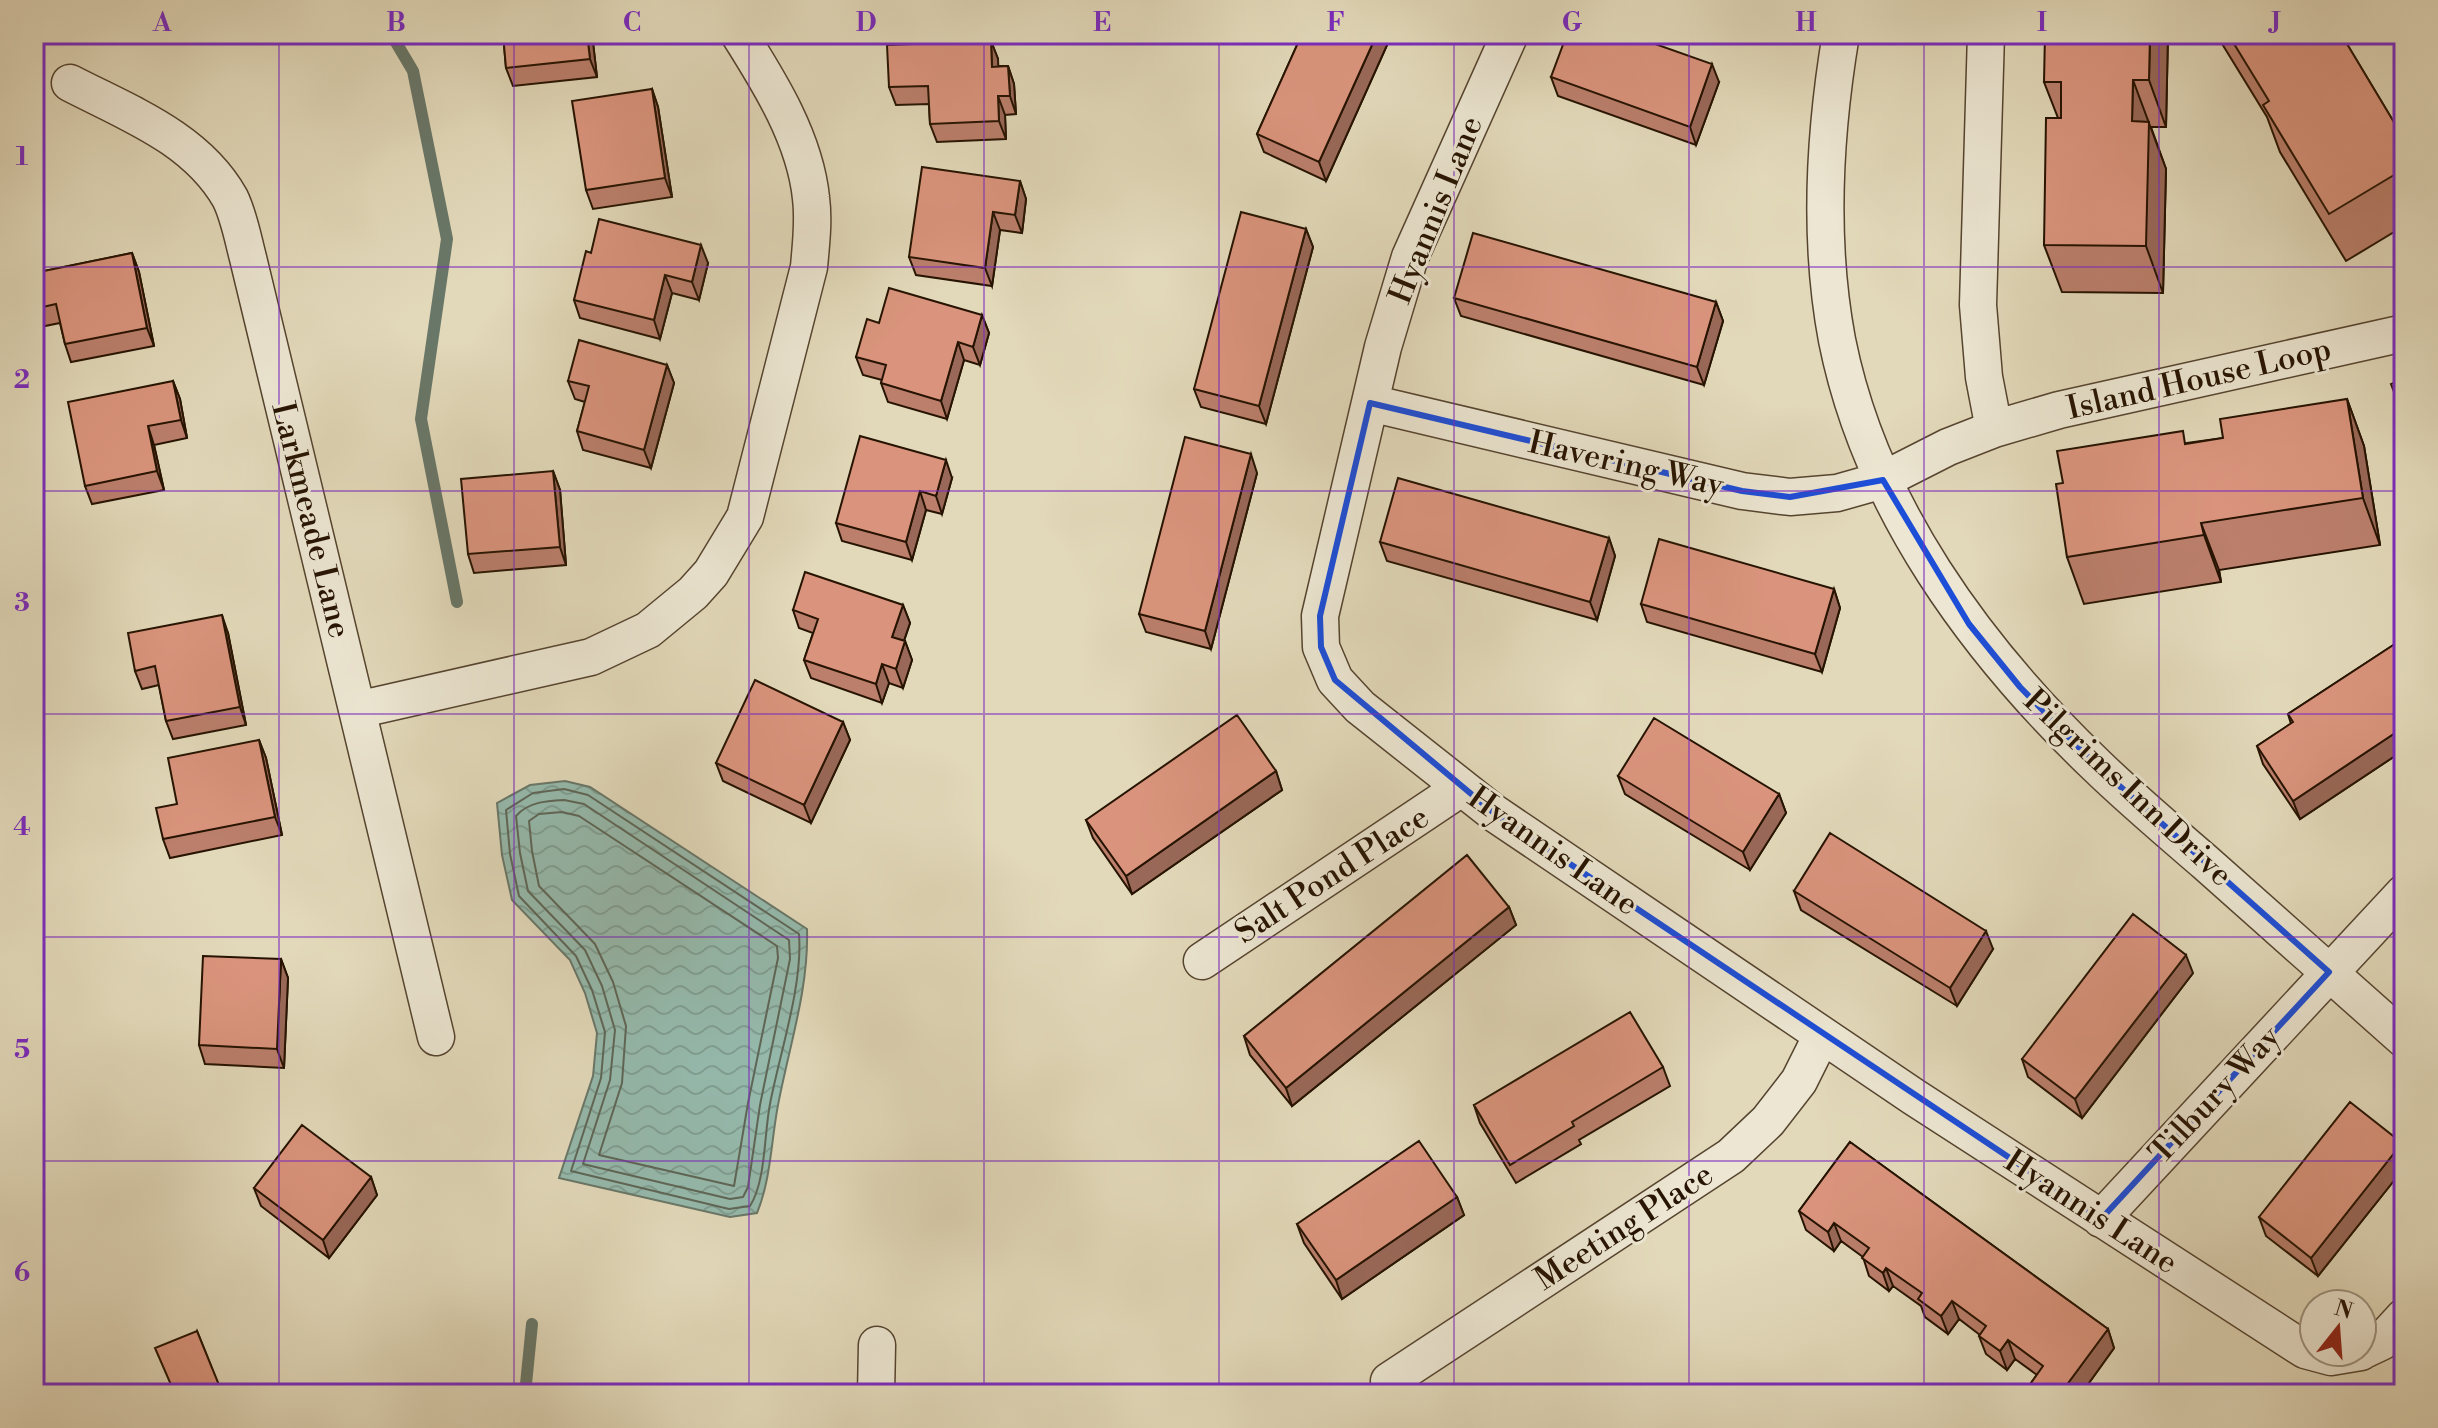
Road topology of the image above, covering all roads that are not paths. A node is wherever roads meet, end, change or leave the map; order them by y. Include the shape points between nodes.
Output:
1 (739, 34) edge
2 (1510, 34) edge
3 (1841, 34) edge
4 (1986, 34) edge
5 (70, 83) dead end
6 (2404, 333) edge
7 (1370, 403) junction
8 (1994, 429) junction
9 (1883, 480) junction
10 (357, 710) junction
11 (1461, 788) junction
12 (2404, 893) edge
13 (1202, 961) dead end
14 (2329, 972) junction
15 (1822, 1035) junction
16 (436, 1037) dead end
17 (2404, 1039) edge
18 (2101, 1219) junction
19 (2404, 1317) edge
20 (2378, 1344) edge
21 (877, 1345) dead end
22 (2298, 1346) edge
23 (1389, 1381) dead end
24 (876, 1394) edge

1 - 10 street via 793,133 811,197 812,231 809,267 745,517 693,593 648,630 624,642 591,657
2 - 7 street, Hyannis Lane via 1410,257
3 - 9 street, Pilgrims Inn Drive via 1825,188 1826,265 1837,340
4 - 8 street via 1978,305
5 - 10 street, Larkmeade Lane via 182,143 230,199
6 - 8 street, Island House Loop
7 - 9 street, Havering Way via 1742,491 1790,497 1837,493
7 - 11 street, Hyannis Lane via 1320,616 1321,647 1335,680 1360,707
8 - 9 street, Island House Loop
9 - 14 street, Pilgrims Inn Drive via 1969,624 2020,687 2096,765
10 - 16 street, Larkmeade Lane
11 - 13 street, Salt Pond Place
11 - 15 street, Hyannis Lane
12 - 14 street, Tilbury Way
14 - 17 street, Pilgrims Inn Drive
14 - 18 street, Tilbury Way
15 - 18 street, Hyannis Lane
15 - 23 street, Meeting Place via 1799,1081 1731,1156
18 - 22 street, Hyannis Lane
19 - 20 street, Hyannis Lane
21 - 24 street

